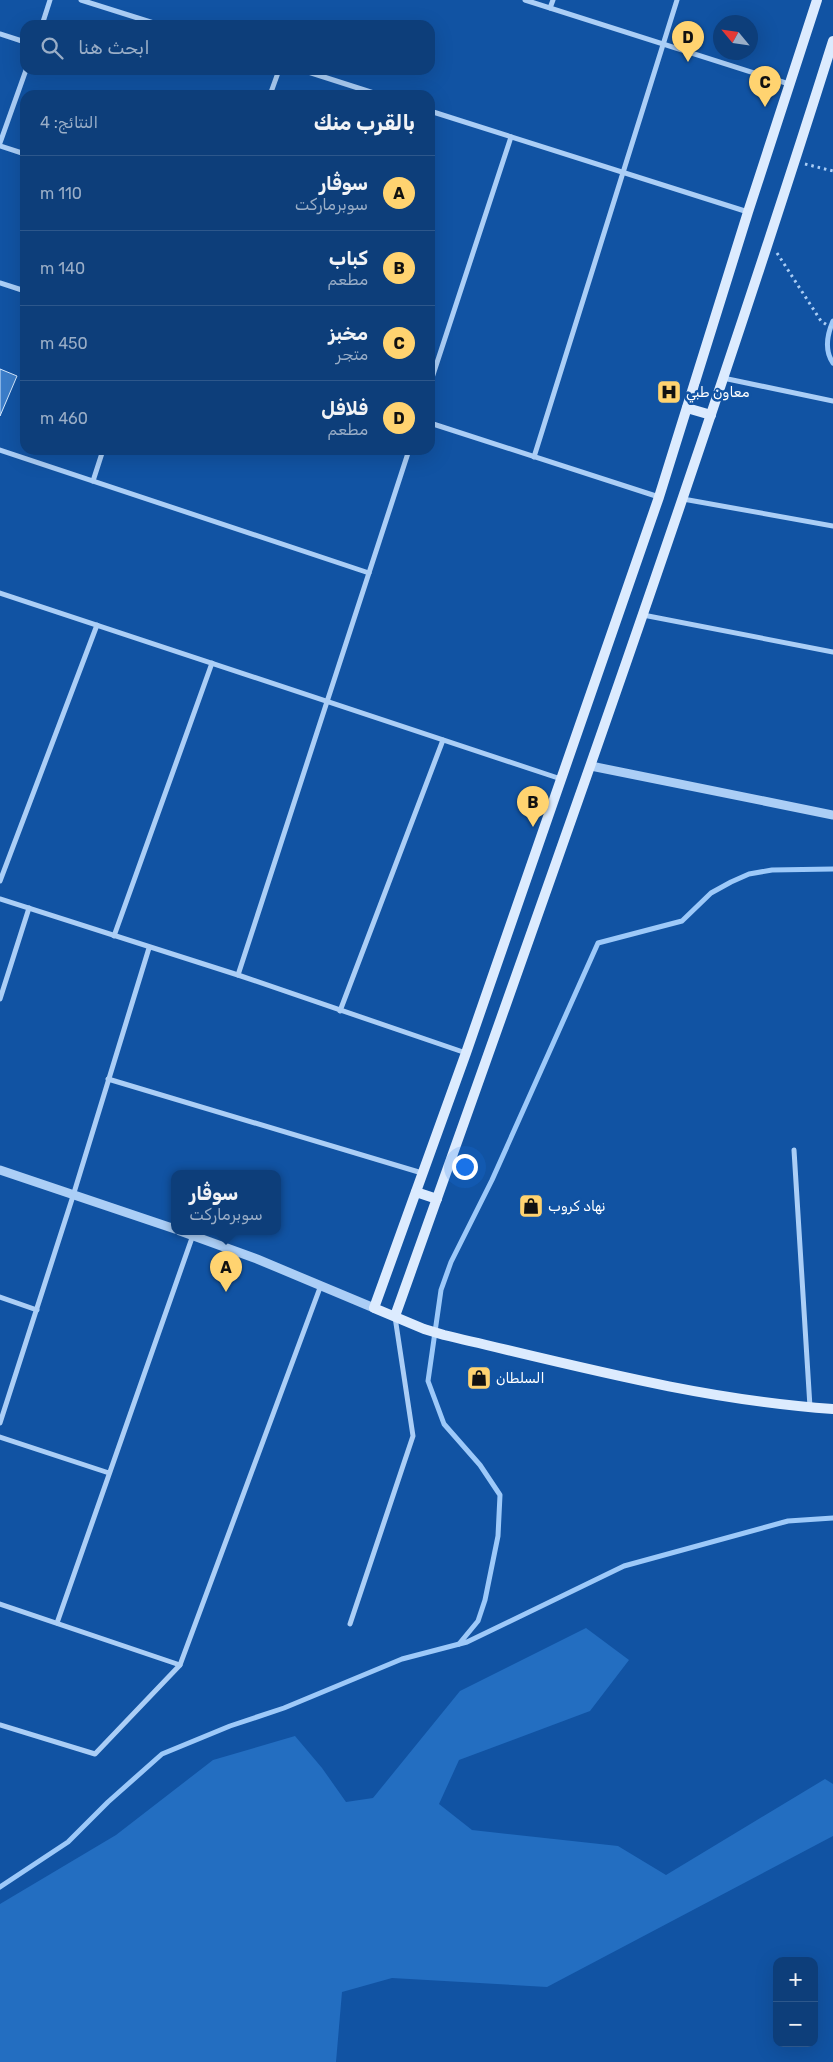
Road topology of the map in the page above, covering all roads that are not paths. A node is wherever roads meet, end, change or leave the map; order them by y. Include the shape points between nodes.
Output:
1 (50, 0) edge
2 (81, 0) edge
3 (525, 0) edge
4 (553, 0) edge
5 (677, 0) edge
6 (817, 0) edge
7 (550, 8) junction
8 (44, 20) edge
9 (144, 20) edge
10 (0, 34) edge
11 (20, 40) edge
12 (833, 41) edge
13 (663, 44) junction
14 (24, 75) edge
15 (277, 75) edge
16 (318, 75) edge
17 (790, 84) junction
18 (272, 90) edge
19 (364, 90) edge
20 (435, 113) edge
21 (510, 136) junction
22 (0, 145) edge
23 (20, 152) edge
24 (622, 172) junction
25 (748, 212) junction
26 (0, 283) edge
27 (20, 290) edge
28 (435, 368) edge
29 (723, 378) junction
30 (833, 401) edge
31 (687, 408) junction
32 (711, 415) junction
33 (435, 425) edge
34 (0, 450) edge
35 (101, 455) edge
36 (407, 455) edge
37 (534, 457) junction
38 (93, 481) junction
39 (659, 497) junction
40 (682, 499) junction
41 (833, 526) edge
42 (369, 573) junction
43 (0, 593) edge
44 (643, 615) junction
45 (97, 625) junction
46 (833, 652) edge
47 (212, 663) junction
48 (327, 701) junction
49 (443, 740) junction
50 (591, 766) junction
51 (560, 779) junction
52 (833, 815) edge
53 (0, 881) edge
54 (0, 898) edge
55 (29, 908) junction
56 (114, 936) junction
57 (149, 948) junction
58 (238, 975) junction
59 (0, 999) edge
60 (340, 1011) junction
61 (466, 1053) junction
62 (108, 1079) junction
63 (794, 1150) dead end
64 (0, 1170) edge
65 (423, 1173) junction
66 (416, 1192) junction
67 (74, 1196) junction
68 (437, 1199) junction
69 (171, 1228) edge
70 (193, 1235) joint
71 (321, 1285) junction
72 (0, 1297) edge
73 (374, 1308) junction
74 (37, 1310) junction
75 (395, 1316) junction
76 (810, 1408) junction
77 (833, 1409) edge
78 (0, 1423) edge
79 (0, 1437) edge
80 (110, 1472) junction
81 (0, 1604) edge
82 (57, 1623) junction
83 (350, 1624) dead end
84 (180, 1665) junction
85 (0, 1725) edge

1 - 8 street
2 - 9 street
3 - 7 street
4 - 7 street
5 - 13 street
6 - 17 main road
7 - 13 street
10 - 11 street
12 - 29 main road
13 - 17 street
13 - 24 street
14 - 22 street
15 - 18 street
16 - 19 street
17 - 25 main road
20 - 21 street
21 - 24 street
21 - 28 street
22 - 23 street
24 - 25 street
24 - 37 street
25 - 31 main road
26 - 27 street
29 - 30 street
29 - 32 main road
31 - 32 main road
31 - 39 main road
32 - 40 main road
33 - 37 street
34 - 38 street
35 - 38 street
36 - 42 street
37 - 39 street
38 - 42 street
39 - 51 main road
40 - 41 street
40 - 44 main road
42 - 48 street
43 - 45 street
44 - 46 street
44 - 50 main road
45 - 47 street
45 - 53 street
47 - 48 street
47 - 56 street
48 - 49 street
48 - 58 street
49 - 51 street
49 - 60 street
50 - 52 street
50 - 68 main road
51 - 61 main road
54 - 55 street
55 - 56 street
55 - 59 street
56 - 57 street
57 - 58 street
57 - 62 street
58 - 60 street
60 - 61 street
61 - 65 main road
62 - 65 street
62 - 67 street
63 - 76 street
64 - 67 street
65 - 66 main road
66 - 68 main road
66 - 73 main road
67 - 69 street
67 - 74 street
68 - 75 main road
70 - 71 street
70 - 80 street
71 - 73 street
71 - 84 street
72 - 74 street
73 - 75 main road
74 - 78 street
75 - 76 main road via 444,1335 662,1385
75 - 83 street via 413,1436
76 - 77 main road
79 - 80 street
80 - 82 street
81 - 82 street
82 - 84 street
84 - 85 street via 94,1754

